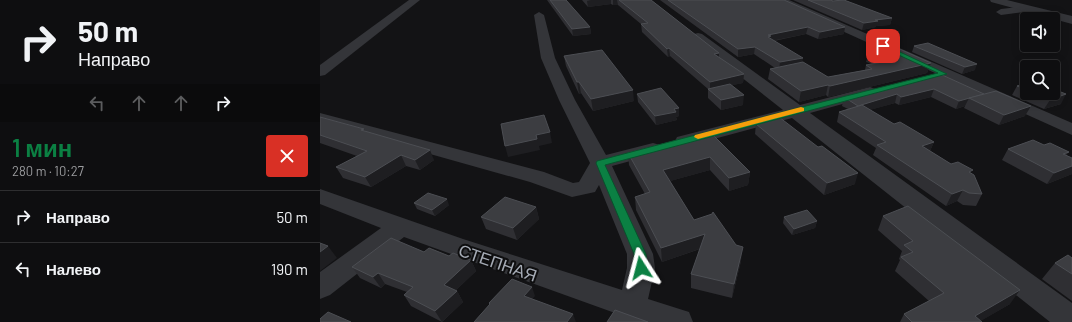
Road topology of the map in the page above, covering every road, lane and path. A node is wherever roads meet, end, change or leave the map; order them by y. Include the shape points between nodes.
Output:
1 (415, 0) edge
2 (780, 0) edge
3 (995, 0) edge
4 (1028, 9) junction
5 (1001, 12) dead end
6 (539, 15) dead end
7 (1072, 20) edge
8 (686, 27) edge
9 (320, 72) edge
10 (944, 74) junction
11 (921, 79) edge
12 (882, 89) edge
13 (797, 110) junction
14 (320, 118) edge
15 (1072, 130) edge
16 (600, 163) junction
17 (320, 196) edge
18 (400, 227) junction
19 (320, 287) edge
20 (632, 306) junction
21 (1072, 321) edge
22 (678, 322) edge

1 - 9 street
2 - 10 street
3 - 4 street
4 - 5 street
4 - 7 street
6 - 16 street via 548,58
8 - 13 street
10 - 11 street
10 - 15 street
12 - 13 street
13 - 16 street
13 - 21 street
14 - 16 street via 537,177 572,190 587,187
16 - 20 street via 640,254 641,268
17 - 18 street, СТЕПНАЯ
18 - 19 street
18 - 20 street, СТЕПНАЯ
20 - 22 street, СТЕПНАЯ

